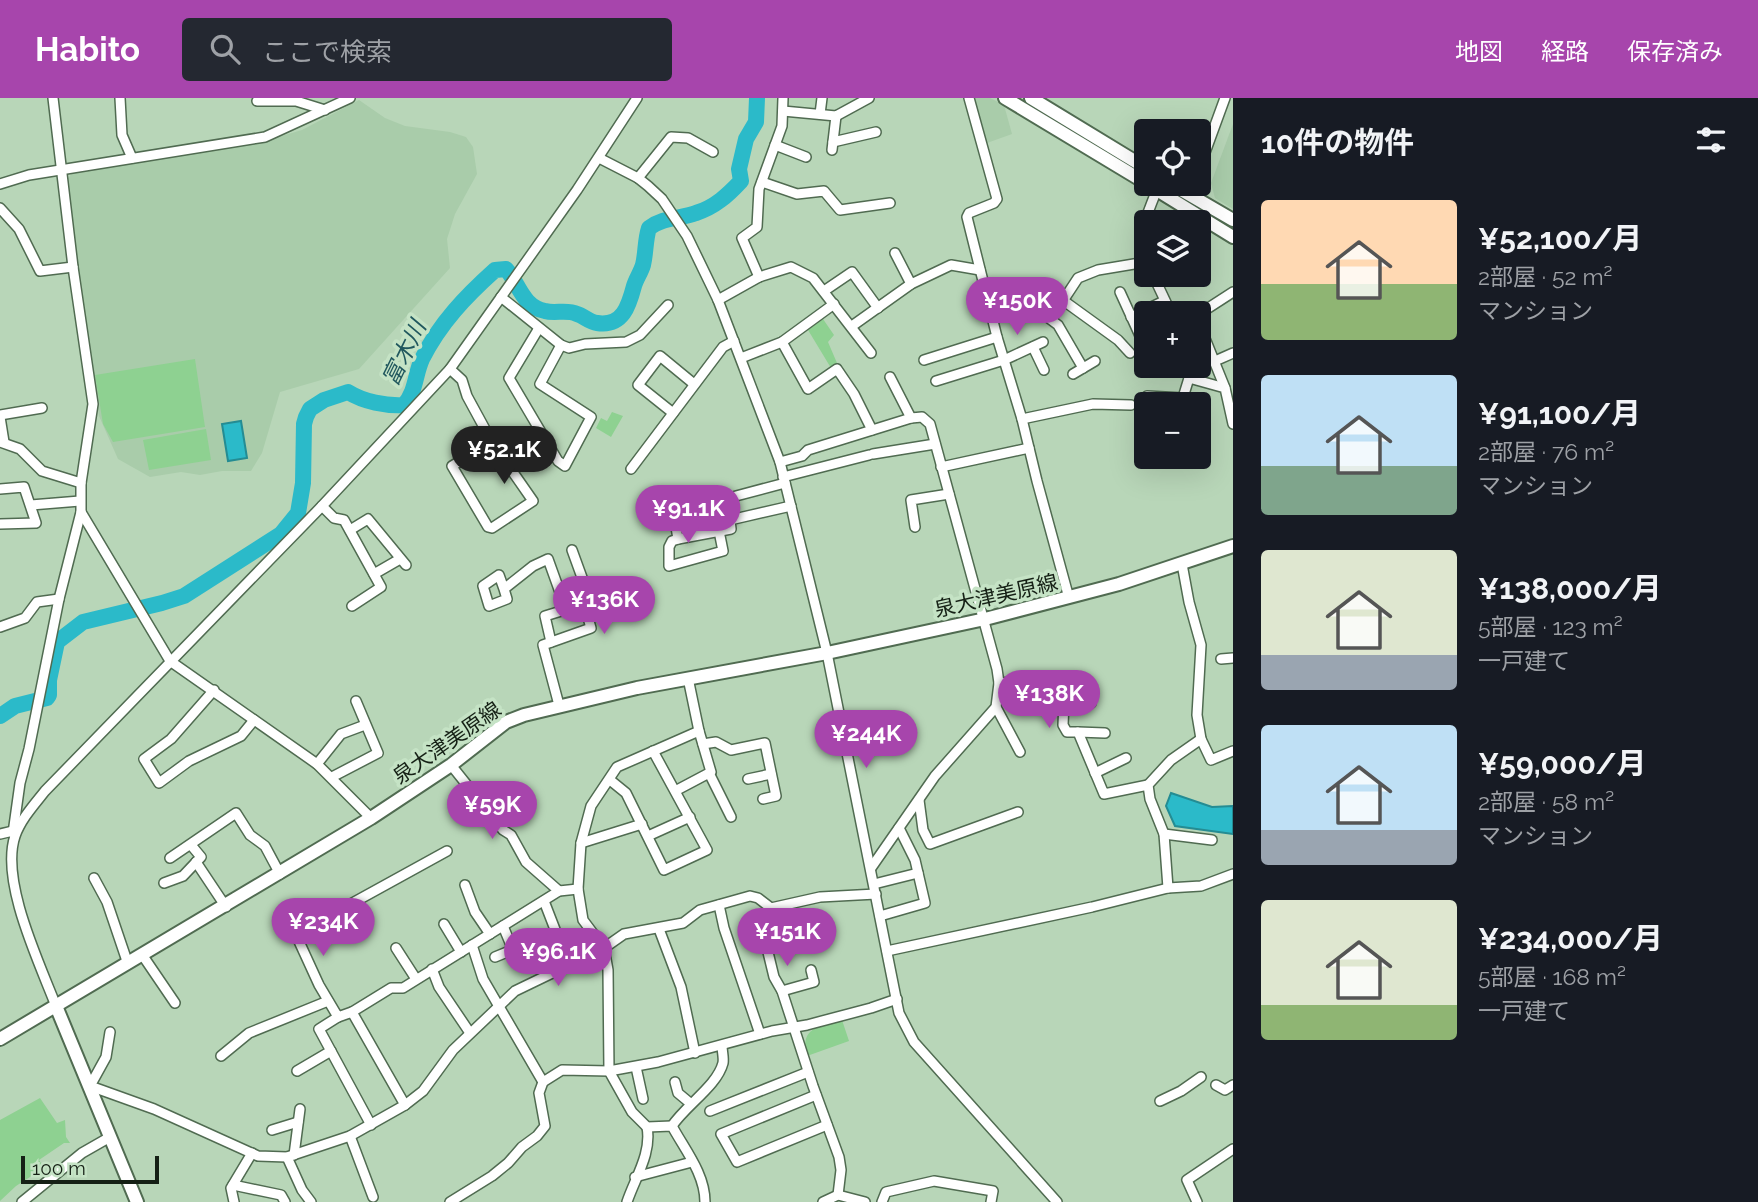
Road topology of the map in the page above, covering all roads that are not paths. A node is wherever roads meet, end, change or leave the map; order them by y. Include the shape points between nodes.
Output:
1 (53, 98) edge
2 (120, 98) edge
3 (350, 98) edge
4 (636, 98) edge
5 (783, 98) edge
6 (822, 98) edge
7 (869, 98) edge
8 (969, 98) edge
9 (1005, 98) edge
10 (1031, 98) edge
11 (1225, 98) edge
12 (257, 101) dead end
13 (325, 110) junction
14 (783, 111) junction
15 (820, 114) junction
16 (836, 116) junction
17 (876, 132) dead end
18 (1211, 136) edge
19 (775, 145) junction
20 (713, 152) dead end
21 (806, 157) dead end
22 (132, 158) junction
23 (598, 158) junction
24 (1134, 161) edge
25 (61, 169) junction
26 (1134, 175) edge
27 (638, 178) junction
28 (762, 182) junction
29 (0, 184) edge
30 (1167, 196) edge
31 (1188, 196) edge
32 (1200, 196) edge
33 (890, 203) dead end
34 (1184, 207) junction
35 (0, 208) edge
36 (1233, 220) edge
37 (1233, 237) edge
38 (895, 253) dead end
39 (1134, 263) edge
40 (73, 267) junction
41 (980, 270) junction
42 (760, 277) junction
43 (911, 284) junction
44 (985, 286) junction
45 (1158, 287) edge
46 (824, 291) junction
47 (1119, 292) dead end
48 (1233, 292) edge
49 (501, 297) junction
50 (718, 300) junction
51 (1064, 301) junction
52 (1164, 301) edge
53 (834, 304) junction
54 (668, 305) dead end
55 (1211, 306) edge
56 (878, 308) junction
57 (1054, 316) dead end
58 (1134, 316) edge
59 (1131, 317) junction
60 (1134, 323) edge
61 (852, 327) junction
62 (540, 328) junction
63 (997, 337) junction
64 (734, 341) junction
65 (782, 342) junction
66 (1043, 342) dead end
67 (561, 345) junction
68 (1033, 346) junction
69 (1211, 352) edge
70 (871, 353) dead end
71 (1130, 353) dead end
72 (1233, 353) edge
73 (741, 358) junction
74 (924, 360) dead end
75 (1004, 360) junction
76 (1095, 361) dead end
77 (1215, 361) junction
78 (1083, 368) junction
79 (450, 369) junction
80 (1044, 370) dead end
81 (1073, 373) dead end
82 (890, 377) dead end
83 (1189, 378) joint
84 (936, 381) dead end
85 (694, 384) junction
86 (1225, 388) junction
87 (1185, 392) edge
88 (1131, 405) dead end
89 (42, 408) dead end
90 (673, 413) junction
91 (0, 416) edge
92 (911, 418) junction
93 (1023, 419) junction
94 (1233, 424) edge
95 (872, 430) junction
96 (2, 442) edge
97 (492, 442) junction
98 (936, 444) junction
99 (1029, 448) junction
100 (780, 462) junction
101 (942, 467) junction
102 (631, 469) dead end
103 (784, 480) junction
104 (80, 483) junction
105 (0, 489) edge
106 (949, 494) junction
107 (80, 501) junction
108 (31, 505) junction
109 (322, 506) junction
110 (791, 506) junction
111 (81, 512) junction
112 (0, 524) edge
113 (915, 527) dead end
114 (349, 530) junction
115 (719, 531) junction
116 (678, 539) junction
117 (1233, 546) edge
118 (572, 551) dead end
119 (1182, 564) junction
120 (374, 574) junction
121 (504, 589) dead end
122 (1069, 598) junction
123 (59, 599) junction
124 (584, 604) junction
125 (352, 606) dead end
126 (566, 609) junction
127 (985, 619) junction
128 (0, 627) edge
129 (551, 642) junction
130 (827, 653) junction
131 (1233, 658) edge
132 (1221, 659) dead end
133 (170, 661) junction
134 (688, 678) junction
135 (1079, 678) dead end
136 (1065, 679) junction
137 (999, 683) junction
138 (214, 690) junction
139 (356, 701) dead end
140 (1064, 702) junction
141 (1091, 703) dead end
142 (559, 705) junction
143 (996, 707) junction
144 (254, 720) junction
145 (365, 725) junction
146 (699, 731) junction
147 (1078, 732) junction
148 (1105, 733) dead end
149 (1201, 739) junction
150 (703, 744) junction
151 (653, 751) junction
152 (1233, 751) edge
153 (1020, 752) dead end
154 (1126, 758) dead end
155 (317, 764) junction
156 (451, 765) junction
157 (709, 773) junction
158 (1094, 773) junction
159 (771, 774) junction
160 (332, 777) junction
161 (748, 779) dead end
162 (610, 780) junction
163 (1148, 785) junction
164 (677, 790) junction
165 (763, 799) dead end
166 (919, 800) junction
167 (1018, 812) dead end
168 (690, 817) junction
169 (731, 817) dead end
170 (371, 818) junction
171 (642, 824) junction
172 (899, 828) junction
173 (0, 834) edge
174 (1164, 834) junction
175 (13, 835) junction
176 (648, 836) junction
177 (1212, 840) dead end
178 (580, 843) junction
179 (191, 845) junction
180 (447, 851) dead end
181 (170, 858) dead end
182 (196, 862) junction
183 (871, 868) junction
184 (918, 873) junction
185 (280, 874) junction
186 (1233, 874) edge
187 (94, 878) dead end
188 (164, 883) dead end
189 (465, 885) dead end
190 (1168, 888) junction
191 (875, 889) junction
192 (578, 890) junction
193 (559, 891) junction
194 (544, 901) junction
195 (719, 905) junction
196 (226, 907) junction
197 (771, 908) junction
198 (880, 916) junction
199 (444, 924) dead end
200 (503, 926) junction
201 (659, 929) junction
202 (490, 934) junction
203 (472, 945) junction
204 (396, 948) dead end
205 (604, 948) junction
206 (513, 950) junction
207 (887, 951) junction
208 (461, 952) junction
209 (143, 956) junction
210 (495, 957) dead end
211 (128, 964) junction
212 (432, 969) junction
213 (811, 970) dead end
214 (416, 979) junction
215 (782, 991) junction
216 (897, 999) junction
217 (328, 1001) junction
218 (175, 1003) dead end
219 (56, 1006) junction
220 (497, 1006) junction
221 (352, 1012) junction
222 (338, 1017) junction
223 (793, 1027) junction
224 (110, 1032) dead end
225 (470, 1033) junction
226 (761, 1034) junction
227 (0, 1039) edge
228 (722, 1046) junction
229 (331, 1051) junction
230 (695, 1053) junction
231 (220, 1056) dead end
232 (636, 1067) junction
233 (297, 1071) dead end
234 (609, 1071) junction
235 (808, 1072) junction
236 (1201, 1077) dead end
237 (543, 1082) junction
238 (675, 1082) dead end
239 (1216, 1085) dead end
240 (1233, 1085) edge
241 (90, 1086) junction
242 (816, 1096) junction
243 (643, 1098) dead end
244 (1160, 1101) dead end
245 (690, 1103) junction
246 (405, 1105) junction
247 (300, 1109) dead end
248 (710, 1111) dead end
249 (298, 1122) junction
250 (371, 1125) junction
251 (827, 1125) junction
252 (672, 1126) junction
253 (647, 1127) junction
254 (272, 1130) dead end
255 (350, 1136) junction
256 (110, 1137) junction
257 (1230, 1151) edge
258 (252, 1153) junction
259 (290, 1156) junction
260 (692, 1162) junction
261 (1233, 1164) edge
262 (635, 1177) junction
263 (233, 1185) junction
264 (838, 1195) junction
265 (373, 1198) dead end
266 (22, 1202) edge
267 (137, 1202) edge
268 (234, 1202) edge
269 (285, 1202) edge
270 (311, 1202) edge
271 (450, 1202) edge
272 (627, 1202) edge
273 (705, 1202) edge
274 (823, 1202) edge
275 (865, 1202) edge
276 (882, 1202) edge
277 (991, 1202) edge
278 (1057, 1202) edge
279 (1197, 1202) edge

1 - 25 street
2 - 22 street via 122,135
3 - 13 street
4 - 23 street
5 - 14 street
6 - 15 street
7 - 16 street
8 - 41 street via 997,199 967,217
9 - 26 main road
10 - 24 main road
11 - 18 street
12 - 13 street via 296,101
13 - 22 street via 265,137
14 - 15 street
14 - 19 street
15 - 16 street
16 - 17 street via 833,146
19 - 21 street
19 - 28 street
20 - 27 street via 688,138 671,137
22 - 25 street
23 - 27 street
23 - 49 street
25 - 29 street
25 - 40 street
27 - 50 street via 662,199 687,236
28 - 33 street via 797,194 824,191 840,211
28 - 42 street via 757,227 743,238
30 - 34 main road
31 - 34 street
32 - 36 main road
34 - 37 main road
35 - 40 street via 19,229 40,271
38 - 43 street
39 - 51 street via 1078,278
40 - 104 street via 93,404
41 - 43 street via 951,265
41 - 44 street
42 - 46 street via 791,267 813,278
42 - 50 street
43 - 56 street
44 - 63 street
44 - 78 street via 1035,308 1058,325
45 - 52 street
46 - 53 street
46 - 56 street via 852,272
47 - 59 street
48 - 55 street
49 - 62 street
49 - 79 street
50 - 64 street
51 - 57 street
51 - 71 street
53 - 61 street
53 - 65 street
54 - 67 street via 640,335 626,342
56 - 61 street
58 - 59 street
59 - 60 street
61 - 70 street
62 - 67 street
62 - 67 street via 509,378 565,466 591,417 540,384
63 - 74 street
63 - 75 street
64 - 73 street
64 - 85 street via 723,347
65 - 73 street
65 - 95 street via 808,389 837,369
66 - 68 street
68 - 75 street
68 - 80 street
69 - 77 street
72 - 77 street
73 - 100 street
75 - 84 street
75 - 93 street
76 - 78 street
77 - 86 street
78 - 81 street
79 - 97 street via 462,380
79 - 109 street
82 - 92 street
83 - 86 street
83 - 87 street
85 - 90 street
85 - 90 street via 660,356 638,385
86 - 94 street
88 - 93 street via 1094,404
89 - 91 street
90 - 102 street
91 - 96 street
92 - 95 street
92 - 98 street via 922,417 930,424
93 - 99 street
95 - 100 street
96 - 104 street via 20,449 42,471
97 - 97 street via 533,501 492,528 452,466
98 - 101 street
98 - 103 street via 871,455
99 - 101 street
99 - 122 street
100 - 103 street
101 - 106 street
103 - 110 street
103 - 116 street via 736,496 721,506 674,515
104 - 107 street
105 - 108 street via 24,487
106 - 113 street via 911,500
106 - 127 street
107 - 108 street
107 - 111 street
108 - 112 street via 36,523
109 - 114 street via 334,518 344,520
109 - 133 street
110 - 115 street via 730,520 731,529
110 - 130 street
111 - 123 street
111 - 133 street
114 - 120 street
114 - 120 street via 368,519 403,562
115 - 116 street
115 - 116 street via 723,551 669,566 669,547
117 - 119 main road, 泉大津美原線
118 - 124 street via 588,594
119 - 122 main road, 泉大津美原線
119 - 149 street via 1201,645 1197,715
120 - 125 street via 381,587
121 - 126 street via 548,559
122 - 127 main road, 泉大津美原線
123 - 128 street via 37,601 25,618
123 - 175 street
124 - 126 street
124 - 129 street via 591,628
126 - 129 street via 545,616
127 - 130 main road, 泉大津美原線
127 - 137 street
129 - 142 street via 543,645
130 - 134 main road, 泉大津美原線
130 - 183 street
131 - 132 street
133 - 138 street
133 - 175 street via 45,791
134 - 142 main road, 泉大津美原線
134 - 146 street
135 - 136 street
136 - 137 street
136 - 140 street
137 - 143 street
138 - 144 street
138 - 144 street via 171,739 144,759 159,783 189,761 241,736
139 - 145 street
140 - 141 street
140 - 147 street via 1063,724 1067,732
142 - 156 main road, 泉大津美原線 via 506,722
143 - 153 street
143 - 166 street via 934,776
144 - 155 street
145 - 155 street via 341,734
145 - 160 street via 378,753
146 - 150 street
146 - 151 street
147 - 148 street
147 - 158 street
149 - 152 street via 1212,760
149 - 163 street via 1171,760
150 - 157 street
150 - 159 street via 716,742 731,750 765,743
151 - 162 street via 617,767
151 - 164 street
154 - 158 street
155 - 160 street
156 - 170 main road, 泉大津美原線
156 - 193 street via 511,835 526,862
157 - 164 street
157 - 169 street
158 - 163 street via 1104,794
159 - 161 street
159 - 165 street via 776,796
160 - 170 street
162 - 171 street via 626,793
162 - 178 street via 591,806
163 - 174 street
164 - 168 street
166 - 167 street via 930,844
166 - 172 street
168 - 176 street
168 - 176 street via 706,850 664,870
170 - 185 main road, 泉大津美原線
171 - 176 street
171 - 178 street
172 - 183 street
172 - 184 street
173 - 175 street
174 - 177 street
174 - 190 street
175 - 219 street via 10,874 14,896
178 - 192 street
179 - 181 street
179 - 182 street via 201,857
179 - 185 street via 236,813 250,835 265,846
180 - 217 street via 297,937
182 - 188 street via 183,876
182 - 196 street
183 - 191 street
184 - 191 street
184 - 198 street via 925,903
185 - 196 main road, 泉大津美原線
186 - 190 street via 1202,886
187 - 211 street
189 - 202 street
190 - 207 street
191 - 197 street
191 - 198 street
192 - 193 street
192 - 205 street via 583,920
193 - 194 street
194 - 200 street
194 - 206 street via 556,932
195 - 197 street via 750,896
195 - 201 street
195 - 226 street
196 - 209 main road, 泉大津美原線
197 - 215 street via 766,944
198 - 207 street
199 - 208 street
200 - 202 street
200 - 206 street
201 - 205 street via 624,934
201 - 230 street via 681,987
202 - 203 street
203 - 208 street
203 - 220 street
204 - 214 street
205 - 220 street via 515,991
205 - 234 street
206 - 210 street
207 - 216 street
208 - 212 street
209 - 211 main road, 泉大津美原線
209 - 218 street
211 - 219 main road, 泉大津美原線
212 - 214 street
212 - 225 street
213 - 215 street via 814,982
214 - 221 street
215 - 223 street
216 - 223 street
216 - 278 street via 914,1042
217 - 222 street
217 - 231 street via 249,1033
219 - 227 main road, 泉大津美原線
219 - 241 main road
220 - 225 street
220 - 237 street
221 - 222 street
221 - 246 street
222 - 229 street via 319,1029
223 - 226 street
223 - 235 street
224 - 241 street via 106,1057
225 - 246 street via 423,1091
226 - 228 street
228 - 230 street
228 - 245 street via 723,1062 705,1092
229 - 233 street
229 - 250 street
230 - 232 street
232 - 234 street
232 - 243 street
234 - 237 street via 562,1070
234 - 253 street via 632,1112
235 - 242 street
235 - 248 street
236 - 244 street
237 - 271 street via 539,1093 545,1126 500,1169
238 - 245 street via 678,1093
239 - 240 street via 1224,1090
241 - 256 main road
241 - 258 street
242 - 251 street
242 - 251 street via 721,1134 737,1162
245 - 252 street
246 - 250 street
247 - 249 street
249 - 254 street
249 - 259 street
250 - 255 street
251 - 264 street via 841,1164
252 - 253 street
252 - 260 street
253 - 262 street via 646,1154
255 - 259 street
255 - 265 street
256 - 266 street via 82,1153
256 - 267 main road
257 - 261 street
257 - 279 street via 1187,1180
258 - 259 street
258 - 263 street
259 - 270 street
260 - 262 street
260 - 273 street via 704,1185
262 - 272 street
263 - 268 street
263 - 269 street via 281,1195
264 - 274 street
264 - 275 street
276 - 277 street via 886,1192 933,1181 993,1191

